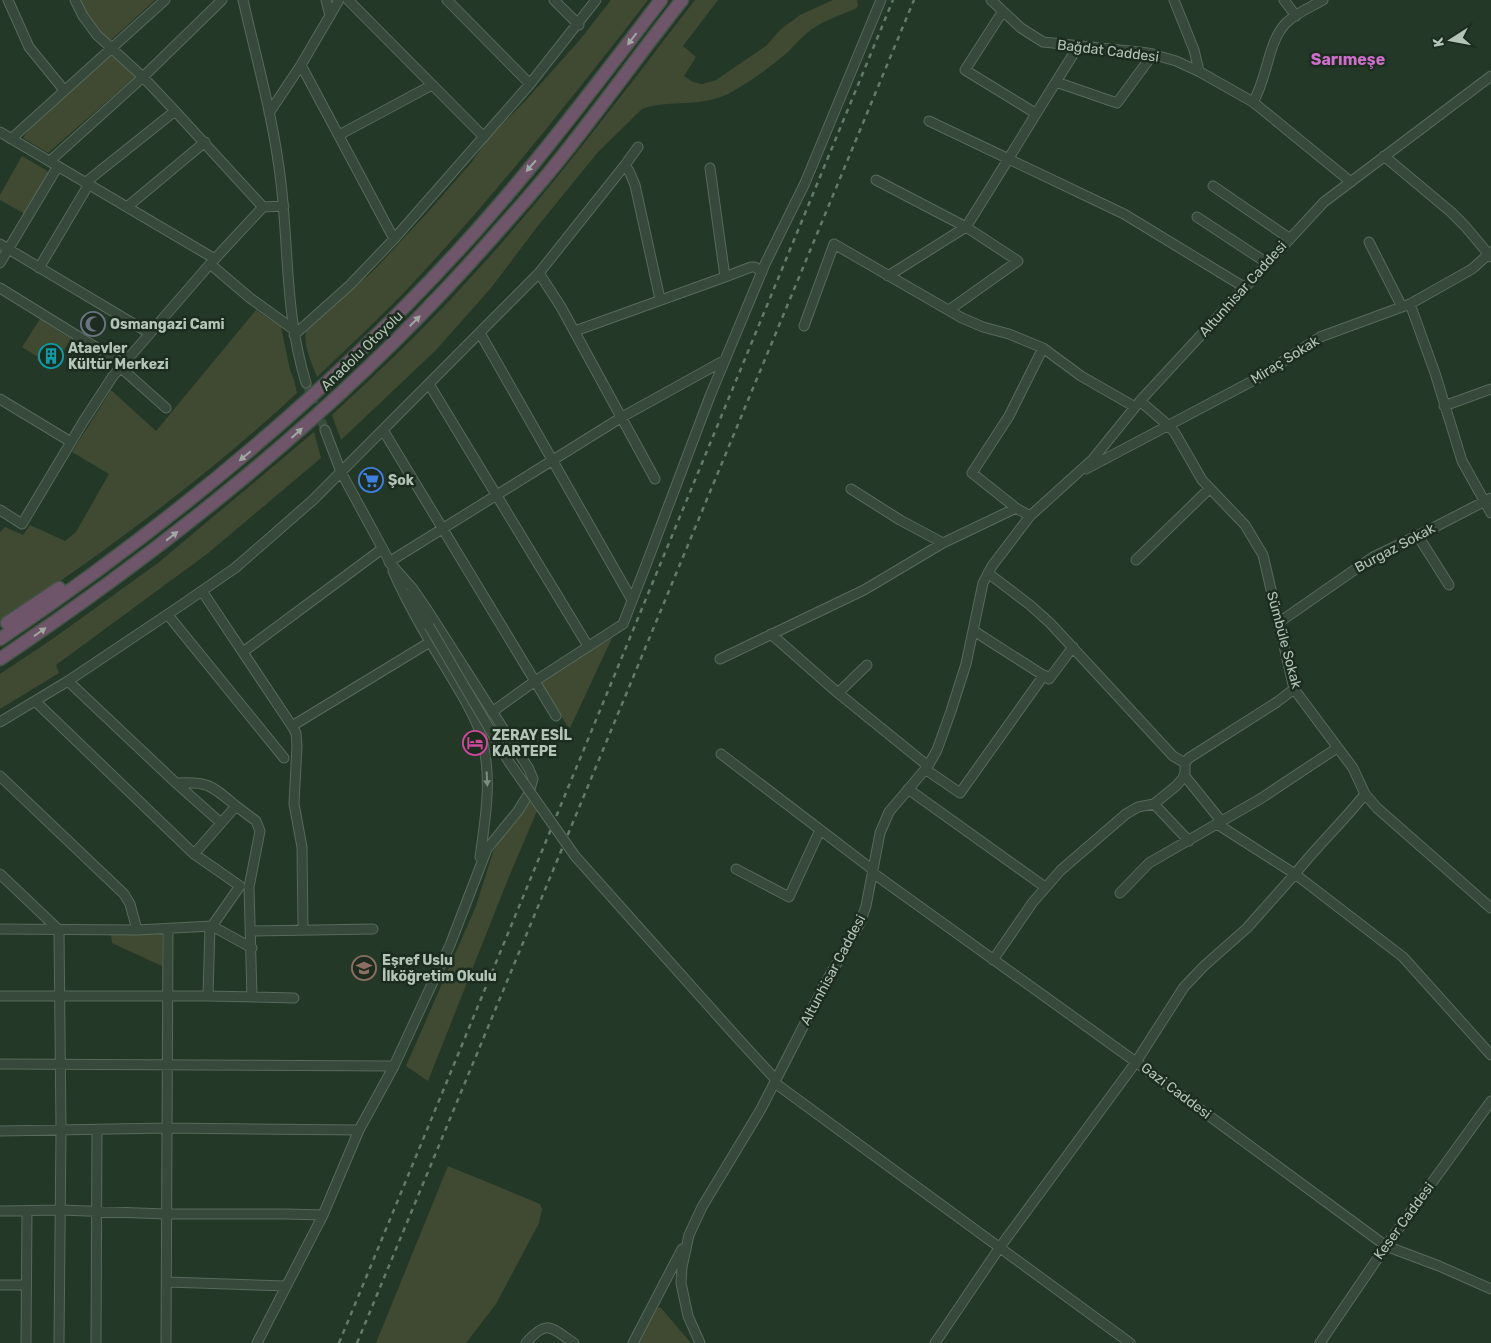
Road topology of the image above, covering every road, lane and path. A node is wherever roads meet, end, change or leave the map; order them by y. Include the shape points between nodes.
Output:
1 (8, 0) edge
2 (75, 0) edge
3 (165, 0) edge
4 (222, 0) edge
5 (243, 0) edge
6 (326, 0) edge
7 (339, 0) edge
8 (348, 0) edge
9 (447, 0) edge
10 (554, 0) edge
11 (596, 0) edge
12 (661, 0) edge
13 (682, 0) edge
14 (881, 0) edge
15 (991, 0) edge
16 (1174, 0) edge
17 (1284, 0) edge
18 (1323, 0) edge
19 (1003, 11) junction
20 (330, 16) junction
21 (1296, 16) junction
22 (579, 25) junction
23 (1078, 47) junction
24 (111, 48) junction
25 (1153, 54) junction
26 (301, 65) junction
27 (1199, 71) junction
28 (1491, 76) edge
29 (143, 77) junction
30 (1056, 82) junction
31 (530, 84) junction
32 (432, 85) junction
33 (64, 90) junction
34 (1253, 102) junction
35 (175, 111) junction
36 (269, 113) junction
37 (1035, 113) junction
38 (928, 121) dead end
39 (0, 132) edge
40 (338, 135) junction
41 (484, 137) junction
42 (11, 139) junction
43 (205, 142) junction
44 (638, 147) dead end
45 (1384, 156) junction
46 (1010, 158) junction
47 (54, 164) junction
48 (625, 165) junction
49 (710, 168) dead end
50 (876, 180) dead end
51 (1351, 182) junction
52 (87, 183) junction
53 (1213, 186) dead end
54 (126, 206) junction
55 (284, 206) junction
56 (263, 207) junction
57 (1197, 217) dead end
58 (966, 227) junction
59 (1289, 238) junction
60 (394, 239) junction
61 (1368, 242) dead end
62 (0, 244) edge
63 (8, 249) junction
64 (1490, 254) edge
65 (212, 261) junction
66 (0, 263) edge
67 (1267, 263) junction
68 (39, 268) junction
69 (762, 272) junction
70 (539, 273) junction
71 (888, 276) junction
72 (725, 277) junction
73 (1244, 287) junction
74 (0, 288) edge
75 (660, 299) junction
76 (1406, 306) junction
77 (949, 310) junction
78 (804, 326) dead end
79 (574, 331) junction
80 (293, 332) junction
81 (480, 332) junction
82 (148, 333) junction
83 (1043, 348) junction
84 (725, 360) junction
85 (121, 365) junction
86 (306, 383) tunnel mouth
87 (429, 384) junction
88 (1491, 388) edge
89 (0, 399) edge
90 (1137, 404) junction
91 (1444, 406) junction
92 (166, 408) dead end
93 (622, 417) junction
94 (1169, 426) junction
95 (325, 430) tunnel mouth
96 (383, 430) junction
97 (71, 442) junction
98 (552, 460) junction
99 (341, 472) junction
100 (1079, 473) junction
101 (655, 479) dead end
102 (851, 489) dead end
103 (1210, 489) junction
104 (496, 495) junction
105 (1488, 500) edge
106 (1016, 508) junction
107 (0, 510) edge
108 (1491, 513) edge
109 (1030, 516) junction
110 (166, 519) junction
111 (442, 528) junction
112 (1418, 536) junction
113 (943, 544) junction
114 (382, 550) junction
115 (1136, 560) dead end
116 (389, 562) junction
117 (988, 573) junction
118 (1450, 584) dead end
119 (202, 591) junction
120 (632, 600) junction
121 (168, 615) junction
122 (1278, 623) junction
123 (0, 628) edge
124 (974, 631) junction
125 (771, 634) junction
126 (0, 639) edge
127 (430, 642) junction
128 (588, 646) junction
129 (1073, 647) junction
130 (243, 652) junction
131 (0, 659) edge
132 (720, 659) dead end
133 (867, 665) dead end
134 (1044, 675) junction
135 (68, 681) junction
136 (535, 681) junction
137 (1294, 689) junction
138 (838, 693) junction
139 (36, 701) junction
140 (492, 712) junction
141 (556, 716) dead end
142 (0, 722) edge
143 (292, 726) junction
144 (1336, 748) junction
145 (721, 754) dead end
146 (284, 758) dead end
147 (1185, 763) junction
148 (926, 767) junction
149 (1184, 775) junction
150 (0, 776) edge
151 (176, 783) junction
152 (908, 789) junction
153 (1365, 794) junction
154 (1154, 804) junction
155 (236, 806) junction
156 (221, 823) junction
157 (1219, 823) junction
158 (820, 830) junction
159 (1189, 841) junction
160 (194, 854) junction
161 (736, 869) dead end
162 (478, 870) junction
163 (873, 872) junction
164 (0, 874) edge
165 (1294, 874) junction
166 (245, 886) junction
167 (1045, 887) junction
168 (1120, 893) dead end
169 (1491, 908) edge
170 (211, 926) junction
171 (0, 929) edge
172 (168, 929) junction
173 (304, 929) junction
174 (373, 929) dead end
175 (59, 930) junction
176 (137, 930) junction
177 (251, 930) junction
178 (252, 948) junction
179 (993, 960) junction
180 (0, 996) edge
181 (60, 996) junction
182 (169, 996) junction
183 (208, 996) junction
184 (252, 997) junction
185 (294, 998) dead end
186 (1491, 1055) edge
187 (1136, 1062) junction
188 (0, 1064) edge
189 (60, 1065) junction
190 (167, 1066) junction
191 (394, 1066) junction
192 (776, 1082) junction
193 (1491, 1101) edge
194 (168, 1128) junction
195 (97, 1129) junction
196 (61, 1130) junction
197 (359, 1130) junction
198 (0, 1131) edge
199 (61, 1210) junction
200 (0, 1211) edge
201 (27, 1211) junction
202 (96, 1211) junction
203 (165, 1214) junction
204 (323, 1215) junction
205 (689, 1235) junction
206 (1386, 1246) junction
207 (1000, 1247) junction
208 (166, 1282) junction
209 (0, 1285) edge
210 (26, 1285) junction
211 (286, 1286) junction
212 (1491, 1289) edge
213 (26, 1343) edge
214 (59, 1343) edge
215 (96, 1343) edge
216 (166, 1343) edge
217 (257, 1343) edge
218 (526, 1343) edge
219 (574, 1343) edge
220 (633, 1343) edge
221 (700, 1343) edge
222 (935, 1343) edge
223 (1130, 1343) edge
224 (1320, 1343) edge

1 - 33 street via 29,47
2 - 24 street via 97,35
3 - 24 street
4 - 29 street
5 - 36 street
6 - 20 street
7 - 20 street
8 - 32 street
9 - 31 street
10 - 22 street
11 - 22 street
12 -> 110 highway, Anadolu Otoyolu via 541,154 434,277 265,440
131 -> 13 highway, Anadolu Otoyolu via 119,576 241,481 296,435 383,353 467,266 546,175
14 - 69 street via 805,184
15 - 19 street, Bağdat Caddesi
16 - 27 street
17 - 21 street
18 - 21 street
19 - 23 street, Bağdat Caddesi via 1043,42
19 - 37 street via 966,70
20 - 26 street
21 - 34 street via 1285,24 1278,36 1260,91
22 - 31 street
23 - 25 street, Bağdat Caddesi
23 - 30 street
24 - 29 street
24 - 33 street
25 - 27 street, Bağdat Caddesi
25 - 30 street via 1117,103
26 - 36 street
26 - 40 street
27 - 34 street, Bağdat Caddesi
28 - 45 street, Altunhisar Caddesi
29 - 35 street
29 - 47 street
30 - 37 street
31 - 41 street
32 - 40 street
32 - 41 street
33 - 42 street
34 - 51 street, Bağdat Caddesi
35 - 43 street
35 - 52 street
36 - 55 street
37 - 46 street
38 - 46 street
39 - 42 street
40 - 60 street
41 - 60 street
42 - 47 street
43 - 54 street
43 - 56 street
44 - 48 street
45 - 51 street, Altunhisar Caddesi
45 - 64 street via 1451,212
46 - 58 street
46 - 73 street via 1124,214
47 - 52 street
47 - 63 street
48 - 70 street
48 - 75 street via 635,185
49 - 72 street
50 - 58 street
51 - 59 street, Altunhisar Caddesi via 1324,202
52 - 54 street
52 - 68 street
53 - 59 street
54 - 65 street
55 - 56 street
55 - 80 street
56 - 65 street
57 - 67 street
58 - 71 street
58 - 77 street via 1018,261
59 - 67 street, Altunhisar Caddesi
60 - 80 street via 350,284
61 - 76 street
62 - 63 street
63 - 66 street
63 - 68 street
64 - 76 street, Miraç Sokak via 1457,278
65 - 80 street via 250,298
65 - 82 street
67 - 73 street, Altunhisar Caddesi
68 - 82 street
69 - 72 street via 755,267
69 - 84 street
70 - 79 street
70 - 81 street
71 - 77 street, Sümbüle Sokak
71 - 78 street, Sümbüle Sokak via 834,244
72 - 75 street
73 - 90 street, Altunhisar Caddesi
74 - 85 street
75 - 79 street
76 - 91 street via 1435,373
76 - 94 street, Miraç Sokak via 1320,337 1258,378
77 - 83 street, Sümbüle Sokak via 973,323
79 - 93 street
80 - 86 street
81 - 87 street
81 - 98 street
82 - 85 street
83 - 90 street, Sümbüle Sokak via 1081,376
83 - 106 street via 1008,416 972,473
84 - 93 street
84 - 120 street
85 - 92 street
85 - 97 street
87 - 96 street
87 - 104 street
88 - 91 street
89 - 97 street
90 - 94 street, Sümbüle Sokak
90 - 100 street, Altunhisar Caddesi
91 - 105 street via 1462,461
93 - 98 street
93 - 101 street
94 - 100 street, Miraç Sokak
94 - 103 street, Sümbüle Sokak
95 - 99 street
96 - 99 street
96 - 111 street
97 - 107 street via 22,524
98 - 104 street
98 - 120 street
99 - 114 street
99 - 119 street via 235,568
100 - 109 street, Altunhisar Caddesi
102 - 113 street
103 - 115 street
103 - 122 street, Sümbüle Sokak via 1239,517 1259,547
104 - 111 street
104 - 128 street
105 - 108 street
105 - 112 street, Burgaz Sokak
106 - 109 street
106 - 113 street
109 - 117 street, Altunhisar Caddesi
110 - 123 highway
110 - 126 highway, Anadolu Otoyolu via 71,591
111 - 116 street
111 - 136 street
112 - 118 street
112 - 122 street, Burgaz Sokak via 1373,556
113 - 125 street via 864,590
114 - 116 street
114 - 130 street
116 - 127 street via 402,593
116 - 140 street via 413,589
116 - 192 street, bridge via 509,762 575,856
117 - 124 street, Altunhisar Caddesi via 980,592
117 - 129 street via 1030,605
119 - 121 street
119 - 130 street
120 - 128 street via 623,624
121 - 135 street
121 - 146 street
122 - 137 street, Sümbüle Sokak
124 - 134 street
124 - 148 street, Altunhisar Caddesi via 952,710 937,750
125 - 132 street
125 - 138 street
127 - 143 street
127 -> 162 street via 468,706 482,741 488,788
128 - 136 street
129 - 134 street via 1049,679
129 - 147 street via 1173,756
130 - 143 street
133 - 138 street
134 - 148 street via 960,793
135 - 139 street
135 - 151 street
136 - 140 street
136 - 141 street
137 - 144 street, Sümbüle Sokak
137 - 147 street
138 - 148 street
139 - 142 street
139 - 160 street
140 - 162 street via 533,779 524,804 492,841
143 - 173 street via 297,738 294,804 302,846
144 - 153 street, Sümbüle Sokak via 1358,777
144 - 157 street
145 - 158 street, Gazi Caddesi
147 - 149 street
148 - 152 street, Altunhisar Caddesi
149 - 154 street
149 - 157 street
150 - 176 street via 124,894
151 - 155 street via 209,785
151 - 156 street
152 - 163 street, Altunhisar Caddesi via 883,823
152 - 167 street
153 - 165 street
153 - 169 street, Sümbüle Sokak
154 - 159 street
154 - 167 street via 1138,806 1120,818
155 - 156 street
155 - 166 street via 256,821 260,831
156 - 160 street
157 - 159 street
157 - 165 street
158 - 161 street via 789,897
158 - 163 street, Gazi Caddesi
159 - 168 street via 1149,863
160 - 166 street
162 - 191 street via 454,936
163 - 179 street, Gazi Caddesi
163 - 192 street, Altunhisar Caddesi via 860,922
164 - 175 street
165 - 186 street via 1403,957
165 - 187 street via 1247,928 1184,987
166 - 170 street
166 - 177 street
167 - 179 street
170 - 172 street
170 - 178 street
170 - 183 street
171 - 175 street
172 - 176 street
172 - 182 street
173 - 174 street
173 - 177 street
175 - 176 street
175 - 181 street
177 - 178 street
178 - 184 street
179 - 187 street, Gazi Caddesi
180 - 181 street
181 - 182 street
181 - 189 street
182 - 183 street
182 - 190 street
183 - 184 street
184 - 185 street
187 - 206 street, Gazi Caddesi
187 - 207 street
188 - 189 street
189 - 190 street
189 - 196 street
190 - 191 street
190 - 194 street
191 - 197 street
192 - 205 street, Altunhisar Caddesi via 702,1207
192 - 207 street
193 - 206 street, Keser Caddesi
194 - 195 street
194 - 197 street
194 - 203 street
195 - 196 street
195 - 202 street
196 - 198 street
196 - 199 street
197 - 204 street
199 - 201 street
199 - 202 street
199 - 214 street
200 - 201 street
201 - 210 street
202 - 203 street
202 - 215 street
203 - 204 street
203 - 208 street
204 - 211 street
205 - 220 street
205 - 221 street, Altunhisar Caddesi via 681,1283 688,1316
206 - 212 street, Gazi Caddesi
206 - 224 street, Keser Caddesi
207 - 222 street
207 - 223 street
208 - 211 street
208 - 216 street
209 - 210 street
210 - 213 street
211 - 217 street
218 - 219 street via 540,1328 546,1327

